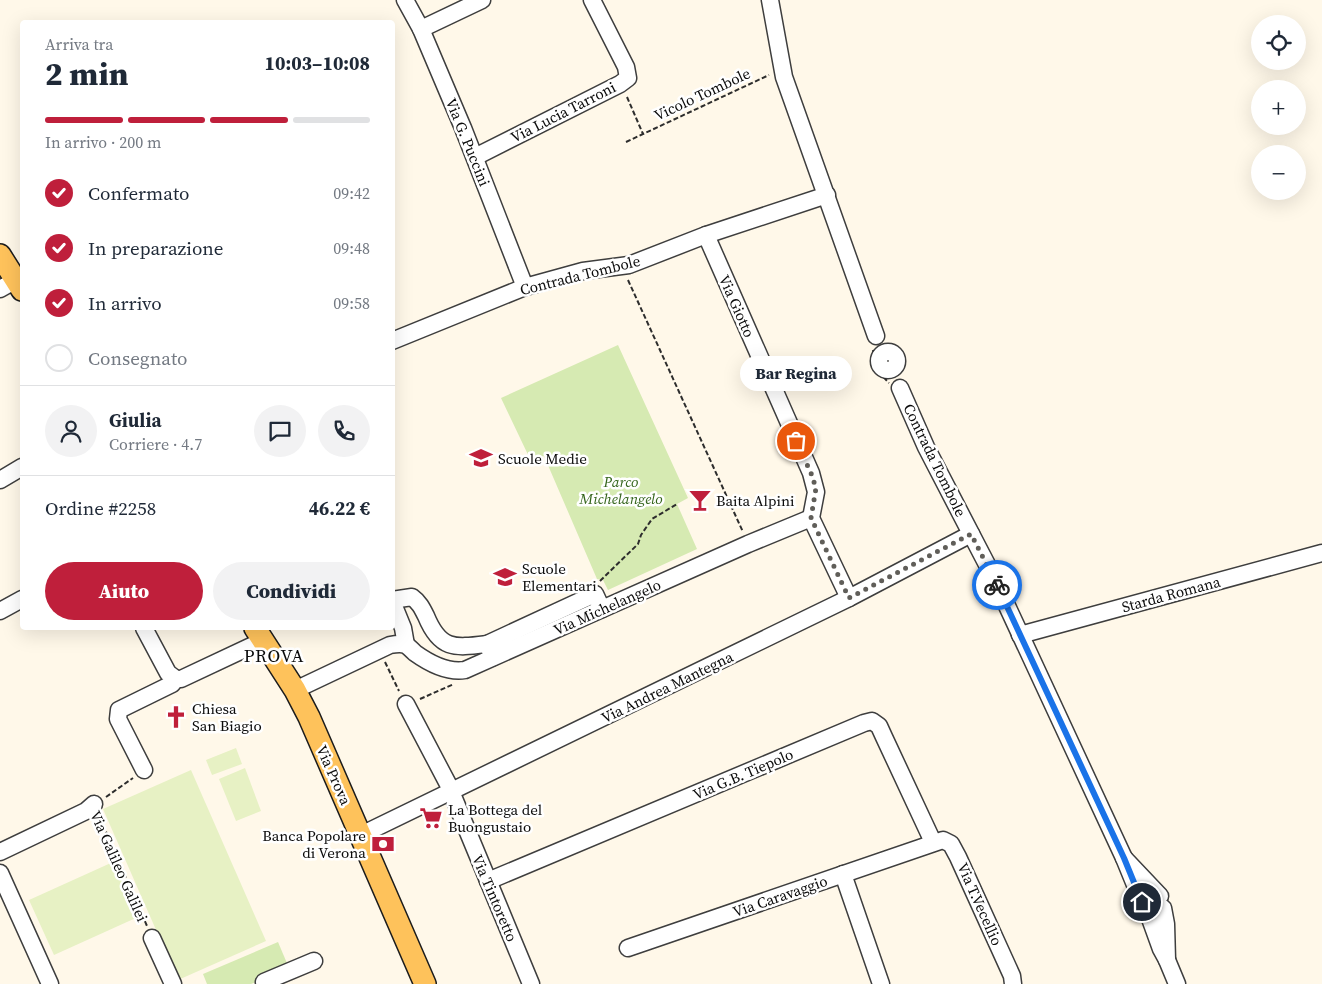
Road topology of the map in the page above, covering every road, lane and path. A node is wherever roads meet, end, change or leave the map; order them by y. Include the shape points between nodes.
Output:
1 (405, 0) edge
2 (482, 0) edge
3 (592, 0) edge
4 (770, 0) edge
5 (421, 28) junction
6 (769, 75) dead end
7 (620, 84) junction
8 (644, 134) junction
9 (626, 142) dead end
10 (475, 157) junction
11 (827, 195) junction
12 (706, 235) junction
13 (0, 255) edge
14 (624, 272) dead end
15 (13, 286) edge
16 (525, 287) junction
17 (395, 340) edge
18 (20, 468) edge
19 (0, 480) edge
20 (677, 504) dead end
21 (811, 518) junction
22 (971, 534) junction
23 (748, 544) junction
24 (1322, 553) edge
25 (849, 598) junction
26 (395, 600) edge
27 (20, 601) edge
28 (598, 602) junction
29 (395, 608) edge
30 (0, 611) edge
31 (145, 630) edge
32 (260, 634) edge
33 (1020, 635) junction
34 (406, 645) junction
35 (380, 650) junction
36 (490, 650) junction
37 (456, 672) junction
38 (176, 679) junction
39 (295, 690) junction
40 (406, 704) junction
41 (144, 770) joint
42 (452, 792) junction
43 (94, 804) junction
44 (361, 835) junction
45 (932, 842) junction
46 (0, 852) edge
47 (0, 873) edge
48 (843, 874) junction
49 (488, 881) junction
50 (152, 938) joint
51 (628, 948) dead end
52 (314, 961) dead end
53 (263, 983) edge
54 (50, 984) edge
55 (173, 984) edge
56 (425, 984) edge
57 (532, 984) edge
58 (881, 984) edge
59 (1014, 984) edge
60 (1177, 984) edge

1 - 5 street, Via G. Puccini
2 - 5 street
3 - 7 street, Via Lucia Tarroni via 626,67 628,78
4 - 11 street, Contrada Tombole via 784,77
5 - 10 street, Via G. Puccini
6 - 8 path, Vicolo Tombole
7 - 8 path, Vicolo Tombole
7 - 10 street, Via Lucia Tarroni
8 - 9 path, Vicolo Tombole
10 - 16 street, Via G. Puccini
11 - 12 street, Contrada Tombole
11 - 22 street, Contrada Tombole via 876,336 926,447
12 - 16 street, Contrada Tombole via 629,265 583,271
12 - 21 street, Via Giotto via 811,473 816,492
13 - 15 main road
14 - 23 path
16 - 17 street, Contrada Tombole
18 - 19 street
20 - 28 path via 652,519 638,544 601,580
21 - 23 street, Via Michelangelo
21 - 25 street
22 - 25 street, Via Andrea Mantegna
22 - 33 street, Contrada Tombole
23 - 28 street, Via Michelangelo
24 - 33 street, Starda Romana
25 - 42 street, Via Andrea Mantegna
26 - 36 street via 415,599 438,639 451,645
27 - 30 street
28 - 36 street, Via Michelangelo
29 - 34 street
31 - 38 street via 168,673
32 - 38 street
32 - 39 main road, Via Prova
33 - 60 street, Contrada Tombole via 1124,858 1153,905 1161,949
34 - 35 street via 390,645
34 - 37 street via 430,662
35 - 39 street
35 - 40 path
36 - 37 street, Via Michelangelo via 465,670
37 - 40 path via 457,683
38 - 41 street via 119,710 118,719
39 - 44 main road, Via Prova
40 - 42 street, Via Tintoretto
41 - 43 path
42 - 44 street, Via Andrea Mantegna
42 - 49 street, Via Tintoretto
43 - 46 street, Via Galileo Galilei via 86,811
43 - 50 path, Via Galileo Galilei
44 - 56 main road, Via Prova
45 - 48 street, Via Caravaggio
45 - 49 street, Via G.B. Tiepolo via 879,726 872,721
45 - 59 street, Via T.Vecellio via 943,840 951,844
47 - 54 street
48 - 51 street, Via Caravaggio
48 - 58 street
49 - 57 street, Via Tintoretto
50 - 55 street
52 - 53 street

